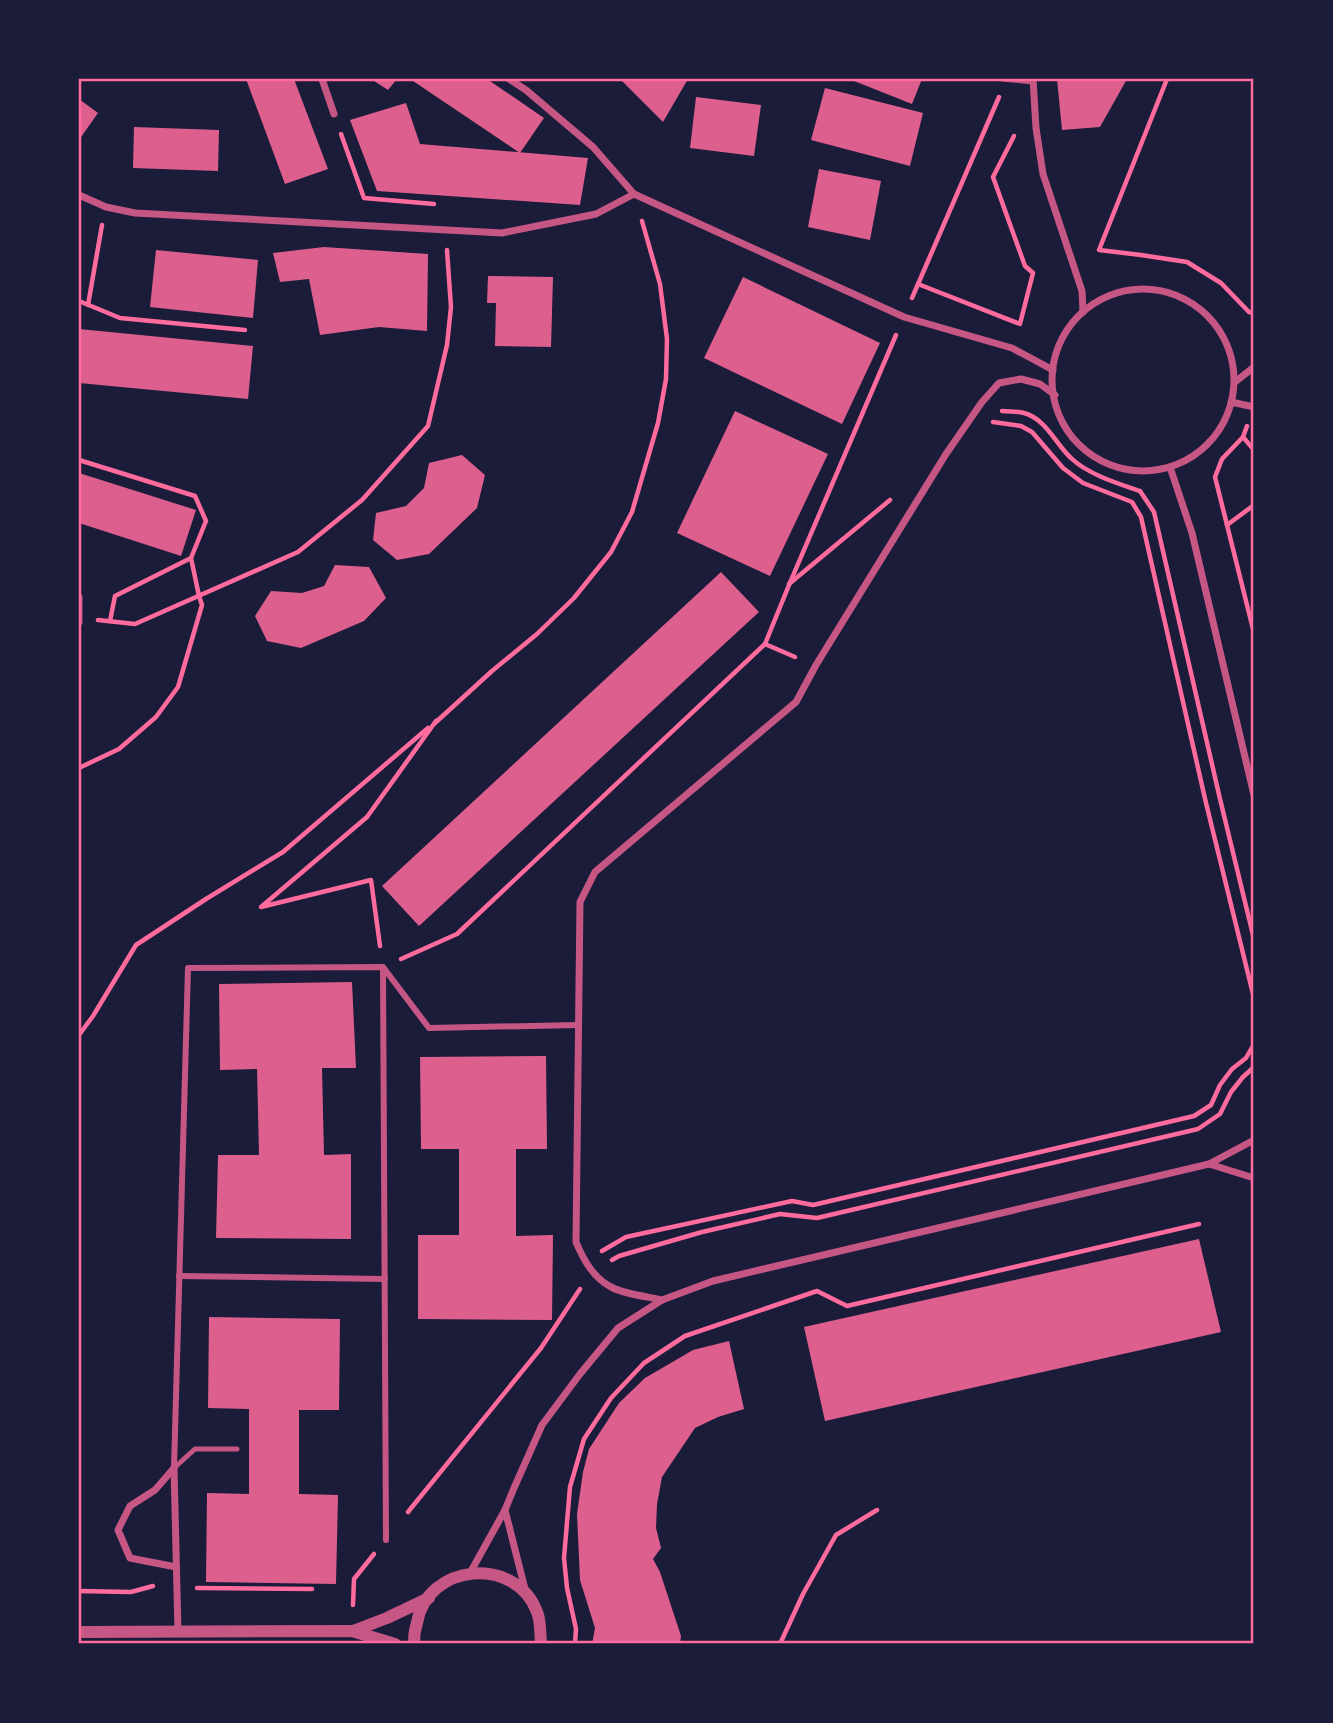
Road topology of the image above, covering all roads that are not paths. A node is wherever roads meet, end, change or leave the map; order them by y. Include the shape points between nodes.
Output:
1 (322, 79) edge
2 (509, 79) edge
3 (1002, 79) edge
4 (1033, 81) edge
5 (334, 114) road end
6 (634, 194) junction
7 (79, 195) edge
8 (1083, 312) junction
9 (1254, 366) edge
10 (1053, 370) junction
11 (1235, 382) junction
12 (1055, 395) junction
13 (1231, 402) junction
14 (1254, 407) edge
15 (1170, 467) junction
16 (79, 597) edge
17 (79, 622) edge
18 (1254, 792) edge
19 (383, 967) junction
20 (578, 1025) junction
21 (1254, 1140) edge
22 (1209, 1164) junction
23 (1254, 1178) edge
24 (179, 1276) junction
25 (385, 1279) junction
26 (662, 1300) junction
27 (237, 1449) dead end
28 (174, 1468) junction
29 (505, 1510) junction
30 (386, 1540) road end
31 (176, 1567) junction
32 (470, 1573) junction
33 (526, 1594) junction
34 (429, 1597) junction
35 (352, 1631) junction
36 (79, 1632) edge
37 (178, 1638) edge
38 (395, 1644) edge
39 (415, 1644) edge
40 (541, 1644) edge

1 - 5 street
2 - 6 street via 593,147
3 - 4 lane
4 - 8 street via 1043,174 1082,291
6 - 7 street via 596,214 502,233 135,213
6 - 10 street via 904,317 1012,348
8 - 10 street via 1058,349
8 - 11 street via 1106,297 1134,289 1181,297 1205,313 1223,336
9 - 11 street
10 - 12 street
11 - 13 street
12 - 15 street via 1068,432 1099,459 1130,470
12 - 20 street via 1040,384 1021,379 999,383 946,454 796,702 595,872 580,902
13 - 14 street
13 - 15 street via 1217,434 1190,459
15 - 18 street via 1192,533
16 - 17 street
19 - 20 street via 429,1028
19 - 24 street via 188,968
19 - 25 street
20 - 26 street via 576,1242 592,1272 614,1289
21 - 22 street
22 - 23 street
22 - 26 street via 713,1281
24 - 25 street
24 - 28 street
25 - 30 street
26 - 29 street via 618,1328 572,1384 542,1425
27 - 28 lane via 195,1449
28 - 31 street
28 - 31 street via 155,1490 130,1506 118,1530 130,1558
29 - 32 street
29 - 33 street
31 - 37 street
32 - 33 street via 493,1574
32 - 34 street via 449,1579
33 - 40 street via 538,1613
34 - 35 street
34 - 39 street via 418,1613
35 - 37 street
35 - 38 street
36 - 37 street

